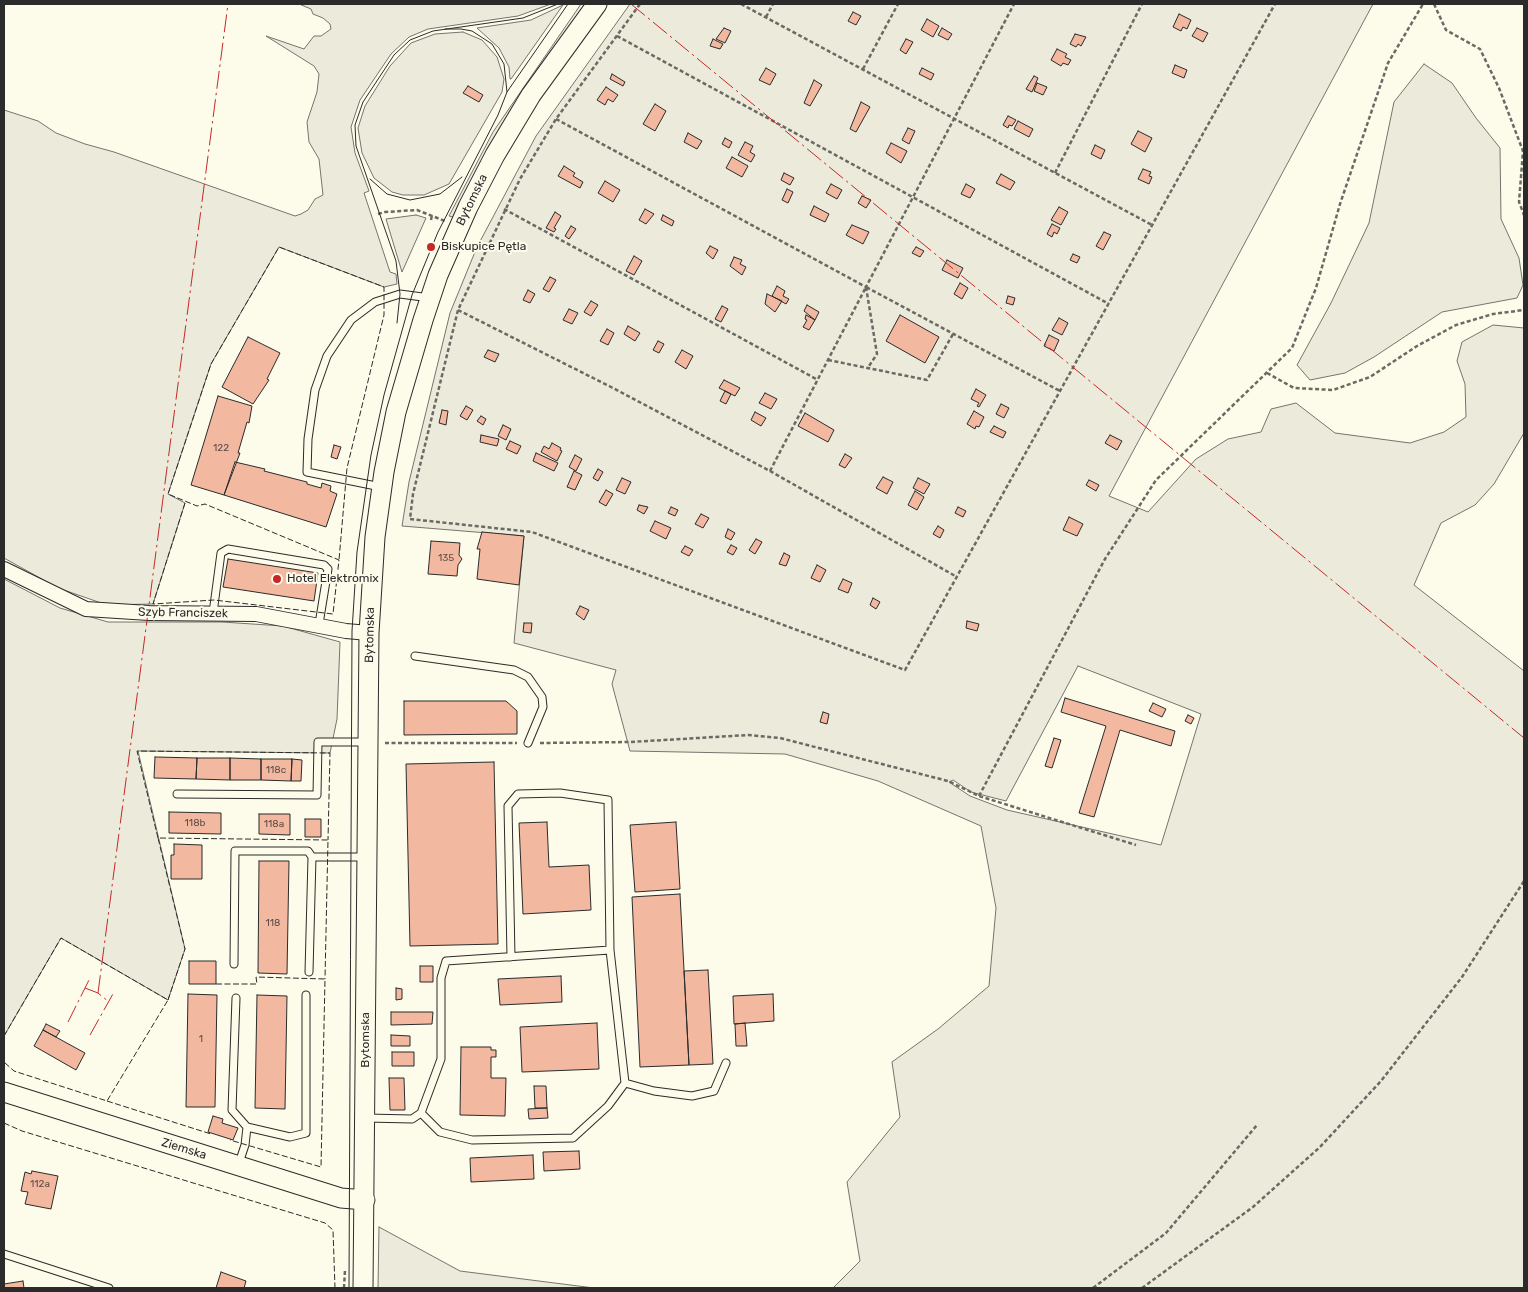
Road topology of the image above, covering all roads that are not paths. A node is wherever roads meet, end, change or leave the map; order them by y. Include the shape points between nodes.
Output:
1 (597, 4) edge
2 (430, 298) junction
3 (382, 487) junction
4 (4, 569) edge
5 (213, 613) junction
6 (319, 624) junction
7 (369, 633) junction
8 (415, 656) dead end
9 (368, 742) junction
10 (528, 743) road end
11 (177, 794) dead end
12 (312, 857) junction
13 (367, 857) junction
14 (610, 950) junction
15 (511, 957) junction
16 (234, 964) dead end
17 (309, 972) dead end
18 (306, 995) dead end
19 (236, 998) dead end
20 (726, 1063) dead end
21 (625, 1083) junction
22 (4, 1092) edge
23 (421, 1113) junction
24 (365, 1118) junction
25 (247, 1127) junction
26 (238, 1166) junction
27 (365, 1200) junction
28 (4, 1254) edge
29 (109, 1288) edge
30 (363, 1288) edge

1 - 2 street, Bytomska via 556,58 495,155 459,227
2 - 3 street, Bytomska via 396,412
2 - 3 lane via 400,294 374,302 351,320 327,356 315,390 307,472
3 - 7 street, Bytomska via 375,537
4 - 5 street, Szyb Franciszek via 86,610
5 - 6 street, Szyb Franciszek via 256,614
5 - 6 lane via 221,553 228,549 324,565 328,569
6 - 7 street, Szyb Franciszek
7 - 9 street, Bytomska
8 - 10 lane via 514,670 528,678 542,697 543,708
9 - 11 lane via 318,742 317,795
9 - 13 street, Bytomska
12 - 13 lane
12 - 16 lane via 308,851 235,850
12 - 17 lane
13 - 24 street, Bytomska
14 - 15 lane
14 - 15 lane via 608,800 560,793 518,794 508,806
14 - 21 lane
15 - 23 lane via 446,961 442,978 441,1059
18 - 25 lane via 306,1134 290,1137
19 - 25 lane via 232,1110
20 - 21 lane via 714,1090 692,1096 654,1092
21 - 23 lane via 608,1106 573,1138 472,1140 440,1132
22 - 26 street, Ziemska
23 - 24 lane via 412,1119
24 - 27 street, Bytomska
25 - 26 lane
26 - 27 street, Ziemska via 341,1198
27 - 30 street, Bytomska
28 - 29 lane

